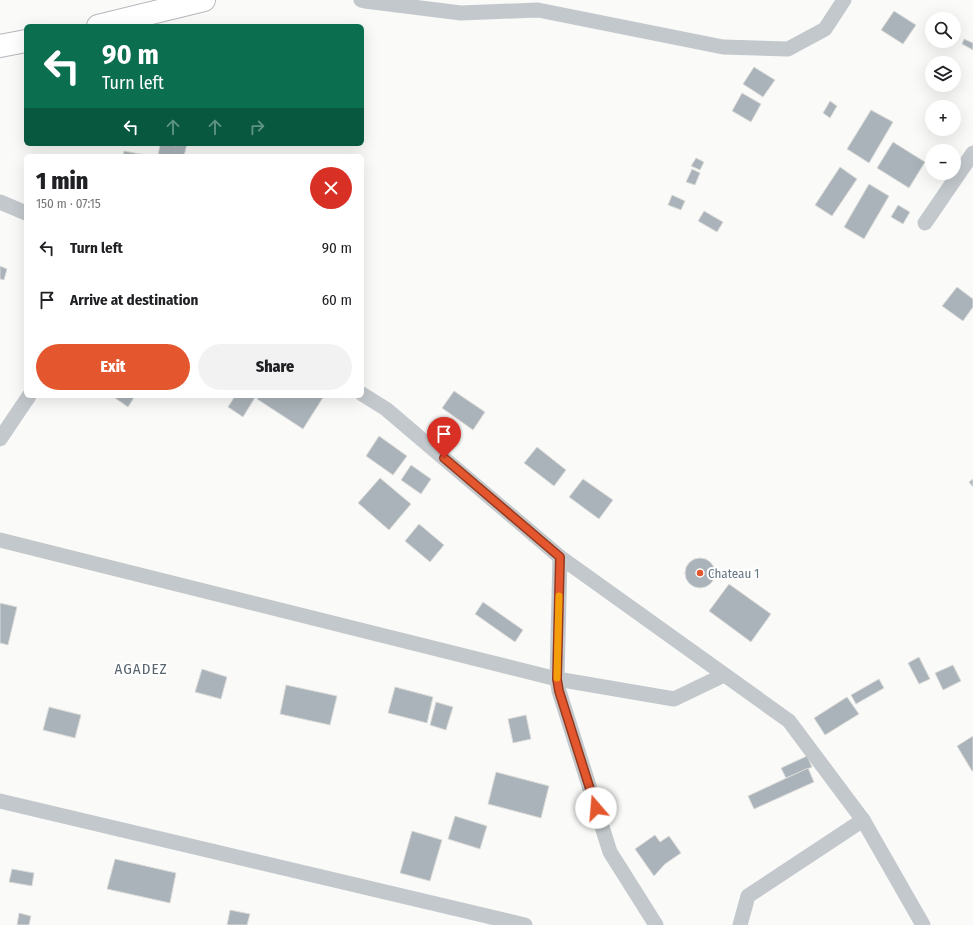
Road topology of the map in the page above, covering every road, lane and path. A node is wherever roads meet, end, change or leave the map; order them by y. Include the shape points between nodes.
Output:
1 (204, 0) edge
2 (361, 0) edge
3 (844, 0) edge
4 (106, 24) edge
5 (24, 41) edge
6 (0, 46) edge
7 (973, 153) edge
8 (0, 202) edge
9 (24, 213) edge
10 (925, 223) dead end
11 (364, 395) edge
12 (27, 398) edge
13 (0, 439) edge
14 (0, 540) edge
15 (560, 557) junction
16 (724, 674) junction
17 (557, 679) junction
18 (0, 801) edge
19 (863, 820) junction
20 (525, 925) edge
21 (656, 925) edge
22 (740, 925) edge
23 (923, 925) edge

1 - 4 highway
2 - 3 street via 461,13 538,10 723,47 788,49 825,29
5 - 6 highway
7 - 10 street
8 - 9 street
11 - 15 street via 386,409
12 - 13 street
14 - 17 street
15 - 16 street
15 - 17 street
16 - 17 street via 674,699
16 - 19 street via 789,721
17 - 21 street via 610,852
18 - 20 street
19 - 22 street via 748,896
19 - 23 street

